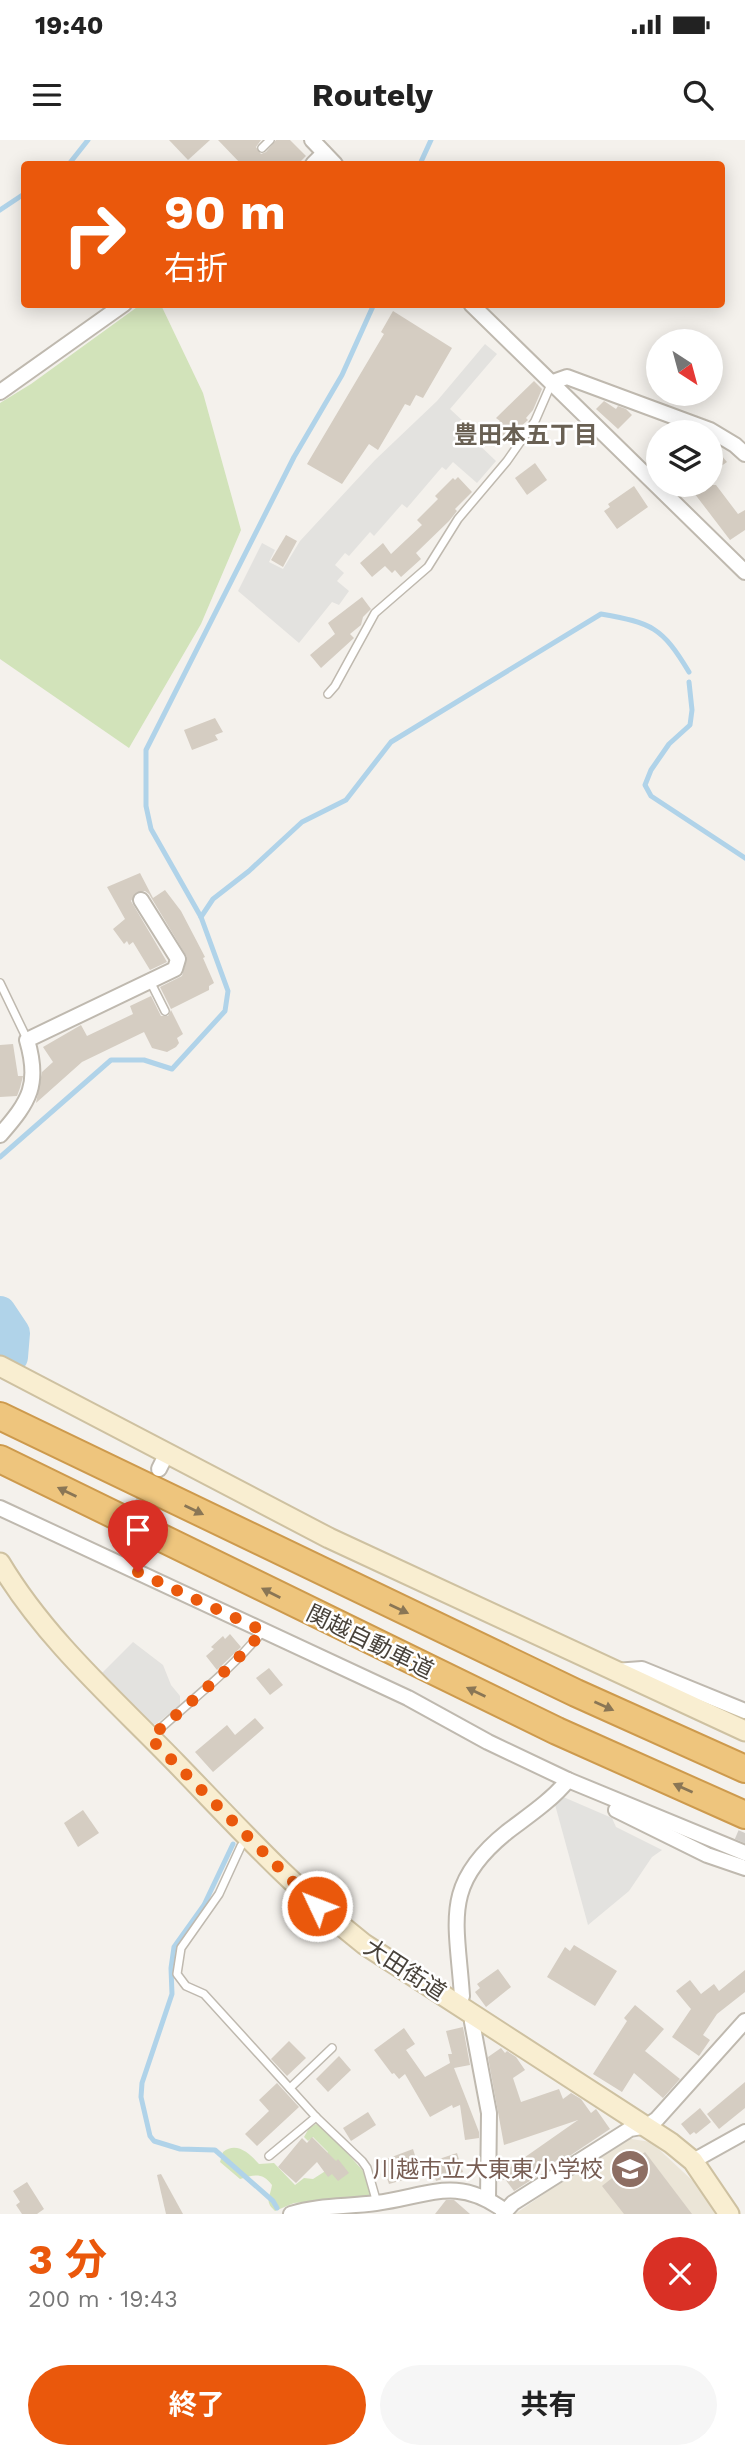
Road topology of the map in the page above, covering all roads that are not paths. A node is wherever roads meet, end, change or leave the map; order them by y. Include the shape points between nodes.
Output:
1 (270, 140) edge
2 (312, 140) edge
3 (262, 148) dead end
4 (324, 153) junction
5 (316, 161) edge
6 (332, 161) edge
7 (118, 308) edge
8 (475, 308) edge
9 (553, 382) junction
10 (0, 393) edge
11 (745, 454) edge
12 (745, 572) edge
13 (328, 694) dead end
14 (141, 900) dead end
15 (150, 981) junction
16 (0, 984) edge
17 (164, 1011) dead end
18 (27, 1040) junction
19 (0, 1135) edge
20 (0, 1366) edge
21 (0, 1416) edge
22 (0, 1459) edge
23 (0, 1508) edge
24 (0, 1563) edge
25 (263, 1631) junction
26 (615, 1671) junction
27 (745, 1711) edge
28 (745, 1731) edge
29 (150, 1738) junction
30 (745, 1769) edge
31 (572, 1782) junction
32 (745, 1815) edge
33 (248, 1838) junction
34 (745, 1853) edge
35 (745, 1868) edge
36 (458, 2004) junction
37 (476, 2016) junction
38 (745, 2021) edge
39 (332, 2048) dead end
40 (290, 2088) junction
41 (316, 2118) junction
42 (647, 2126) junction
43 (745, 2132) edge
44 (269, 2156) dead end
45 (693, 2161) junction
46 (488, 2199) junction
47 (377, 2203) junction
48 (504, 2212) edge
49 (291, 2214) edge
50 (729, 2214) edge

1 - 3 lane
2 - 4 street
4 - 5 street
4 - 6 street
7 - 10 street
8 - 9 street
9 - 11 street via 567,377 710,430
9 - 12 street
9 - 13 lane via 535,421 458,519 428,567 375,613
14 - 15 street via 177,959 175,969
15 - 17 lane
15 - 18 street
16 - 18 lane
18 - 19 street via 34,1076 24,1105
20 - 26 street via 163,1461
21 -> 30 highway, 関越自動車道 via 576,1693
32 -> 22 highway, 関越自動車道 via 532,1719
23 - 25 street via 115,1554
24 - 29 street, 大田街道 via 36,1618
25 - 29 lane via 201,1695
25 - 31 street
26 - 27 street via 642,1669
26 - 28 street
29 - 33 street, 大田街道
31 - 34 street
31 - 35 street via 614,1809 707,1855
31 - 36 street via 484,1851 463,1884 457,1906 462,1996
33 - 36 street, 大田街道 via 331,1918
33 - 40 lane via 219,1894 181,1948 177,1974 181,1982 204,1994
36 - 37 street, 大田街道
37 - 42 street, 大田街道
37 - 46 street via 472,2022 489,2113
38 - 42 street via 682,2094
39 - 40 lane
40 - 41 lane
41 - 44 lane
41 - 47 lane via 367,2168
42 - 45 street, 大田街道
42 - 48 street via 630,2129
43 - 45 street
45 - 50 street, 大田街道
46 - 47 street via 435,2190
46 - 48 street
47 - 49 street via 324,2206

